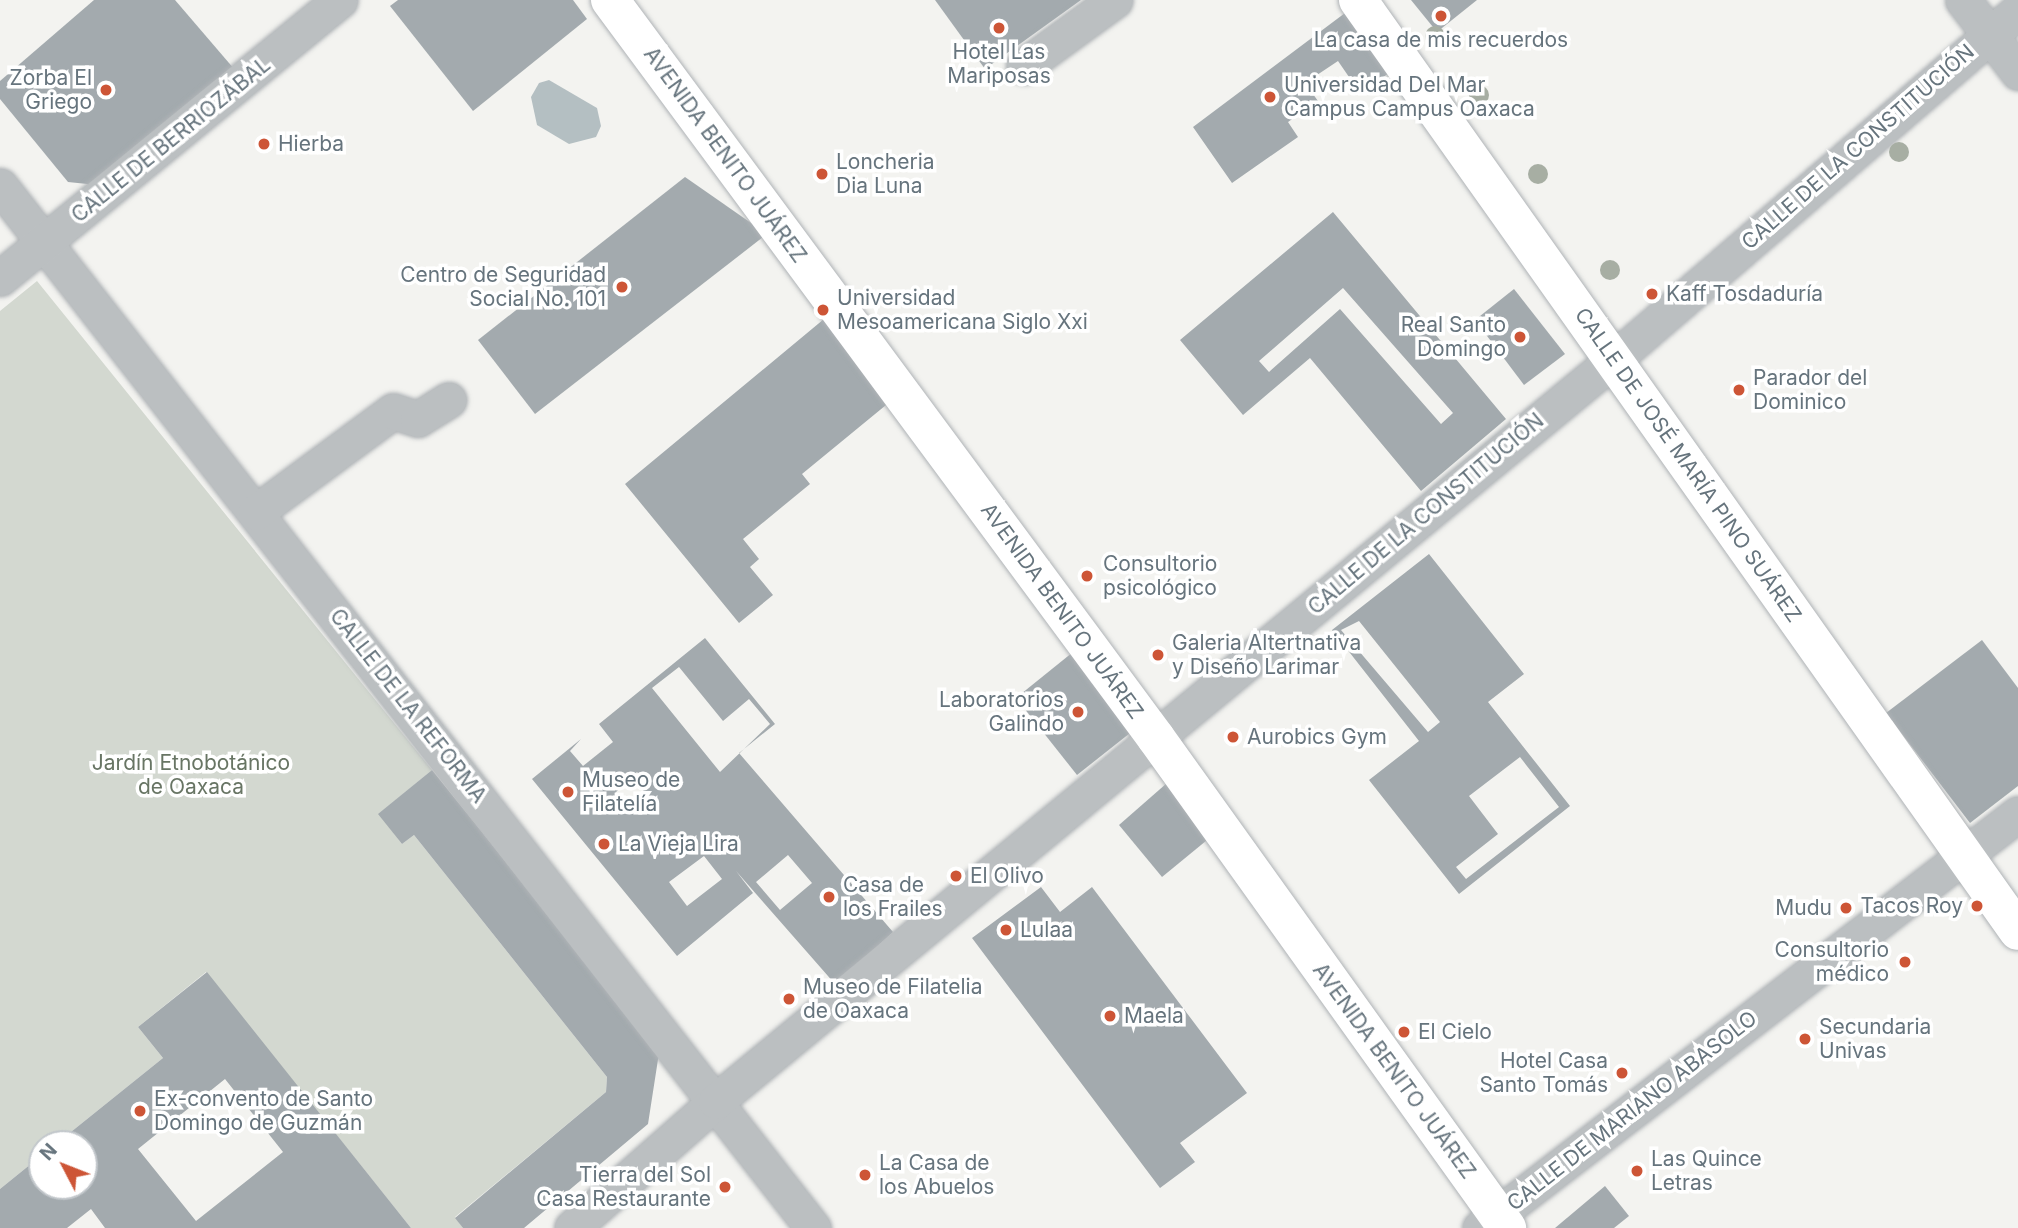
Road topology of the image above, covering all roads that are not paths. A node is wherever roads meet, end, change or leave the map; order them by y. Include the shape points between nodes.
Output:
1 (340, 0) edge
2 (610, 0) edge
3 (1115, 0) edge
4 (1357, 0) edge
5 (1963, 0) edge
6 (2018, 11) edge
7 (1989, 34) junction
8 (1024, 66) dead end
9 (2018, 72) edge
10 (0, 186) edge
11 (45, 243) junction
12 (0, 278) edge
13 (1613, 360) junction
14 (448, 400) dead end
15 (256, 512) junction
16 (1156, 738) junction
17 (2018, 814) edge
18 (1964, 856) junction
19 (2018, 931) edge
20 (716, 1101) junction
21 (1495, 1224) edge
22 (572, 1228) edge
23 (813, 1228) edge

1 - 11 street, CALLE DE BERRIOZÁBAL
2 - 16 main road, AVENIDA BENITO JUÁREZ
3 - 8 street
4 - 13 main road, CALLE DE JOSÉ MARÍA PINO SUÁREZ
5 - 7 street
6 - 7 street, CALLE DE LA CONSTITUCIÓN
7 - 9 street
7 - 13 street, CALLE DE LA CONSTITUCIÓN
10 - 11 street, CALLE DE LA REFORMA
11 - 12 street, CALLE DE BERRIOZÁBAL
11 - 15 street, CALLE DE LA REFORMA
13 - 16 street, CALLE DE LA CONSTITUCIÓN
13 - 18 main road, CALLE DE JOSÉ MARÍA PINO SUÁREZ
14 - 15 street via 418,419 393,411
15 - 20 street, CALLE DE LA REFORMA
16 - 20 street, CALLE DE LA CONSTITUCIÓN
16 - 21 main road, AVENIDA BENITO JUÁREZ
17 - 18 street, CALLE DE MARIANO ABASOLO
18 - 19 main road, CALLE DE JOSÉ MARÍA PINO SUÁREZ
18 - 21 street, CALLE DE MARIANO ABASOLO
20 - 22 street, CALLE DE LA CONSTITUCIÓN
20 - 23 street, CALLE DE LA REFORMA

